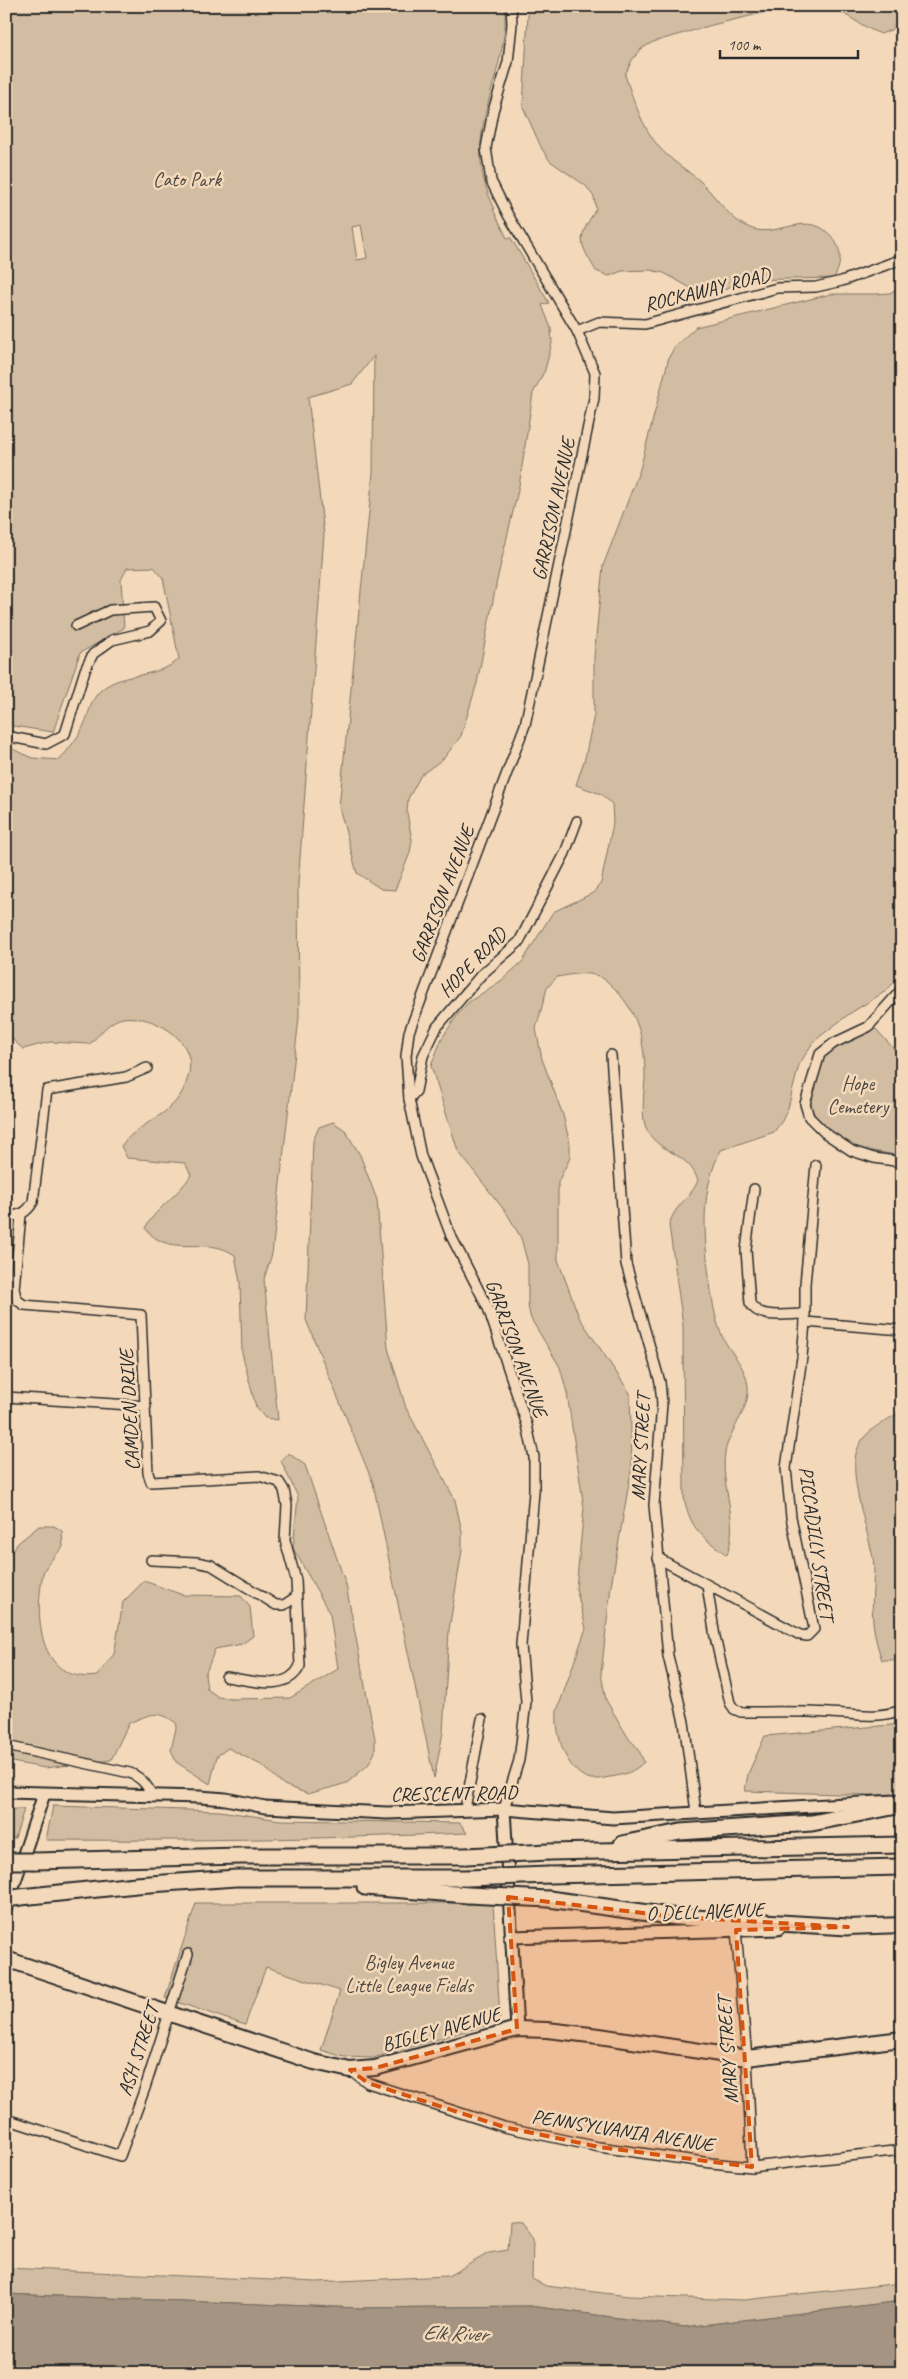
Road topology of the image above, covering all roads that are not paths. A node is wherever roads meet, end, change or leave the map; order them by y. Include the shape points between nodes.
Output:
1 (511, 6) edge
2 (902, 259) edge
3 (577, 331) junction
4 (76, 626) dead end
5 (6, 736) edge
6 (576, 821) dead end
7 (902, 989) edge
8 (611, 1055) dead end
9 (147, 1068) dead end
10 (409, 1099) junction
11 (902, 1162) edge
12 (816, 1165) dead end
13 (754, 1189) dead end
14 (21, 1215) junction
15 (6, 1216) edge
16 (805, 1318) junction
17 (902, 1330) edge
18 (6, 1397) edge
19 (146, 1406) junction
20 (658, 1558) junction
21 (151, 1560) dead end
22 (707, 1585) junction
23 (296, 1597) junction
24 (226, 1677) dead end
25 (902, 1710) edge
26 (482, 1719) dead end
27 (6, 1746) edge
28 (6, 1792) edge
29 (44, 1794) junction
30 (153, 1797) junction
31 (902, 1800) edge
32 (902, 1805) edge
33 (465, 1809) junction
34 (504, 1809) junction
35 (696, 1812) junction
36 (902, 1845) edge
37 (584, 1851) junction
38 (8, 1861) edge
39 (902, 1867) edge
40 (236, 1878) junction
41 (14, 1898) edge
42 (6, 1908) edge
43 (902, 1925) edge
44 (848, 1927) junction
45 (736, 1930) junction
46 (510, 1937) junction
47 (188, 1954) dead end
48 (6, 1959) edge
49 (168, 2013) junction
50 (517, 2029) junction
51 (902, 2039) edge
52 (747, 2058) junction
53 (350, 2070) junction
54 (6, 2119) edge
55 (902, 2150) edge
56 (752, 2167) junction

1 - 3 street, GARRISON AVENUE via 508,62 486,148 491,181
2 - 3 street, ROCKAWAY ROAD via 816,287 777,288 645,324 599,322
3 - 10 street, GARRISON AVENUE via 595,373 594,398 525,725 409,1032 406,1056
4 - 5 street via 110,610 154,607 161,622 150,631 112,640 93,654 65,734 46,744
6 - 10 street, HOPE ROAD via 565,853 519,942 481,974 437,1027 422,1056 416,1092
7 - 11 street via 868,1027 834,1043 820,1054 805,1104 809,1117 824,1133 852,1150 874,1158
8 - 20 street, MARY STREET via 626,1264 660,1382 662,1404 654,1505
9 - 14 street via 126,1078 47,1090 33,1202
10 - 34 street, GARRISON AVENUE via 421,1156 451,1236 488,1308 528,1425 534,1456 521,1645 526,1702 519,1760
12 - 16 street
13 - 16 street via 746,1250 750,1303 753,1310 760,1313
14 - 15 street
14 - 19 street, CAMDEN DRIVE via 14,1289 17,1300 24,1304 141,1315
16 - 17 street
16 - 22 street, PICCADILLY STREET via 786,1468 791,1517 814,1629 807,1636 800,1635
18 - 19 street
19 - 23 street, CAMDEN DRIVE via 151,1482 259,1476 279,1482 287,1505 285,1540 296,1580
20 - 22 street, PICCADILLY STREET
20 - 35 street, MARY STREET via 668,1656 684,1722
21 - 23 street via 211,1565 276,1604 284,1605
22 - 25 street via 715,1636 734,1709 741,1712 830,1713 865,1717
23 - 24 street, CAMDEN DRIVE via 300,1666 296,1674 289,1680 273,1683
26 - 33 street
27 - 30 street via 130,1773 148,1786
28 - 29 street, CRESCENT ROAD
29 - 30 street, CRESCENT ROAD
29 - 42 street
30 - 33 street, CRESCENT ROAD via 200,1797 265,1807 378,1812
31 - 35 street, CRESCENT ROAD
32 - 37 highway via 812,1823 680,1832
33 - 34 street, CRESCENT ROAD
34 - 35 street, CRESCENT ROAD via 613,1818
34 - 46 street
36 - 37 highway
37 - 38 highway, bridge via 466,1856
39 - 40 highway, bridge via 467,1878
40 - 41 highway
40 - 44 highway, bridge via 548,1899 677,1916
43 - 44 main road, O DELL AVENUE
44 - 45 street, O DELL AVENUE
45 - 46 street, O DELL AVENUE
45 - 52 street, MARY STREET
46 - 50 street
47 - 49 street, ASH STREET
48 - 49 main road, BIGLEY AVENUE
49 - 53 main road, BIGLEY AVENUE via 314,2062
49 - 54 street, ASH STREET via 120,2156
50 - 52 main road, BIGLEY AVENUE via 599,2036
50 - 53 main road, BIGLEY AVENUE via 375,2068
51 - 52 main road, BIGLEY AVENUE
52 - 56 street, MARY STREET
53 - 56 street, PENNSYLVANIA AVENUE via 368,2083 504,2127 599,2147
55 - 56 street, PENNSYLVANIA AVENUE

